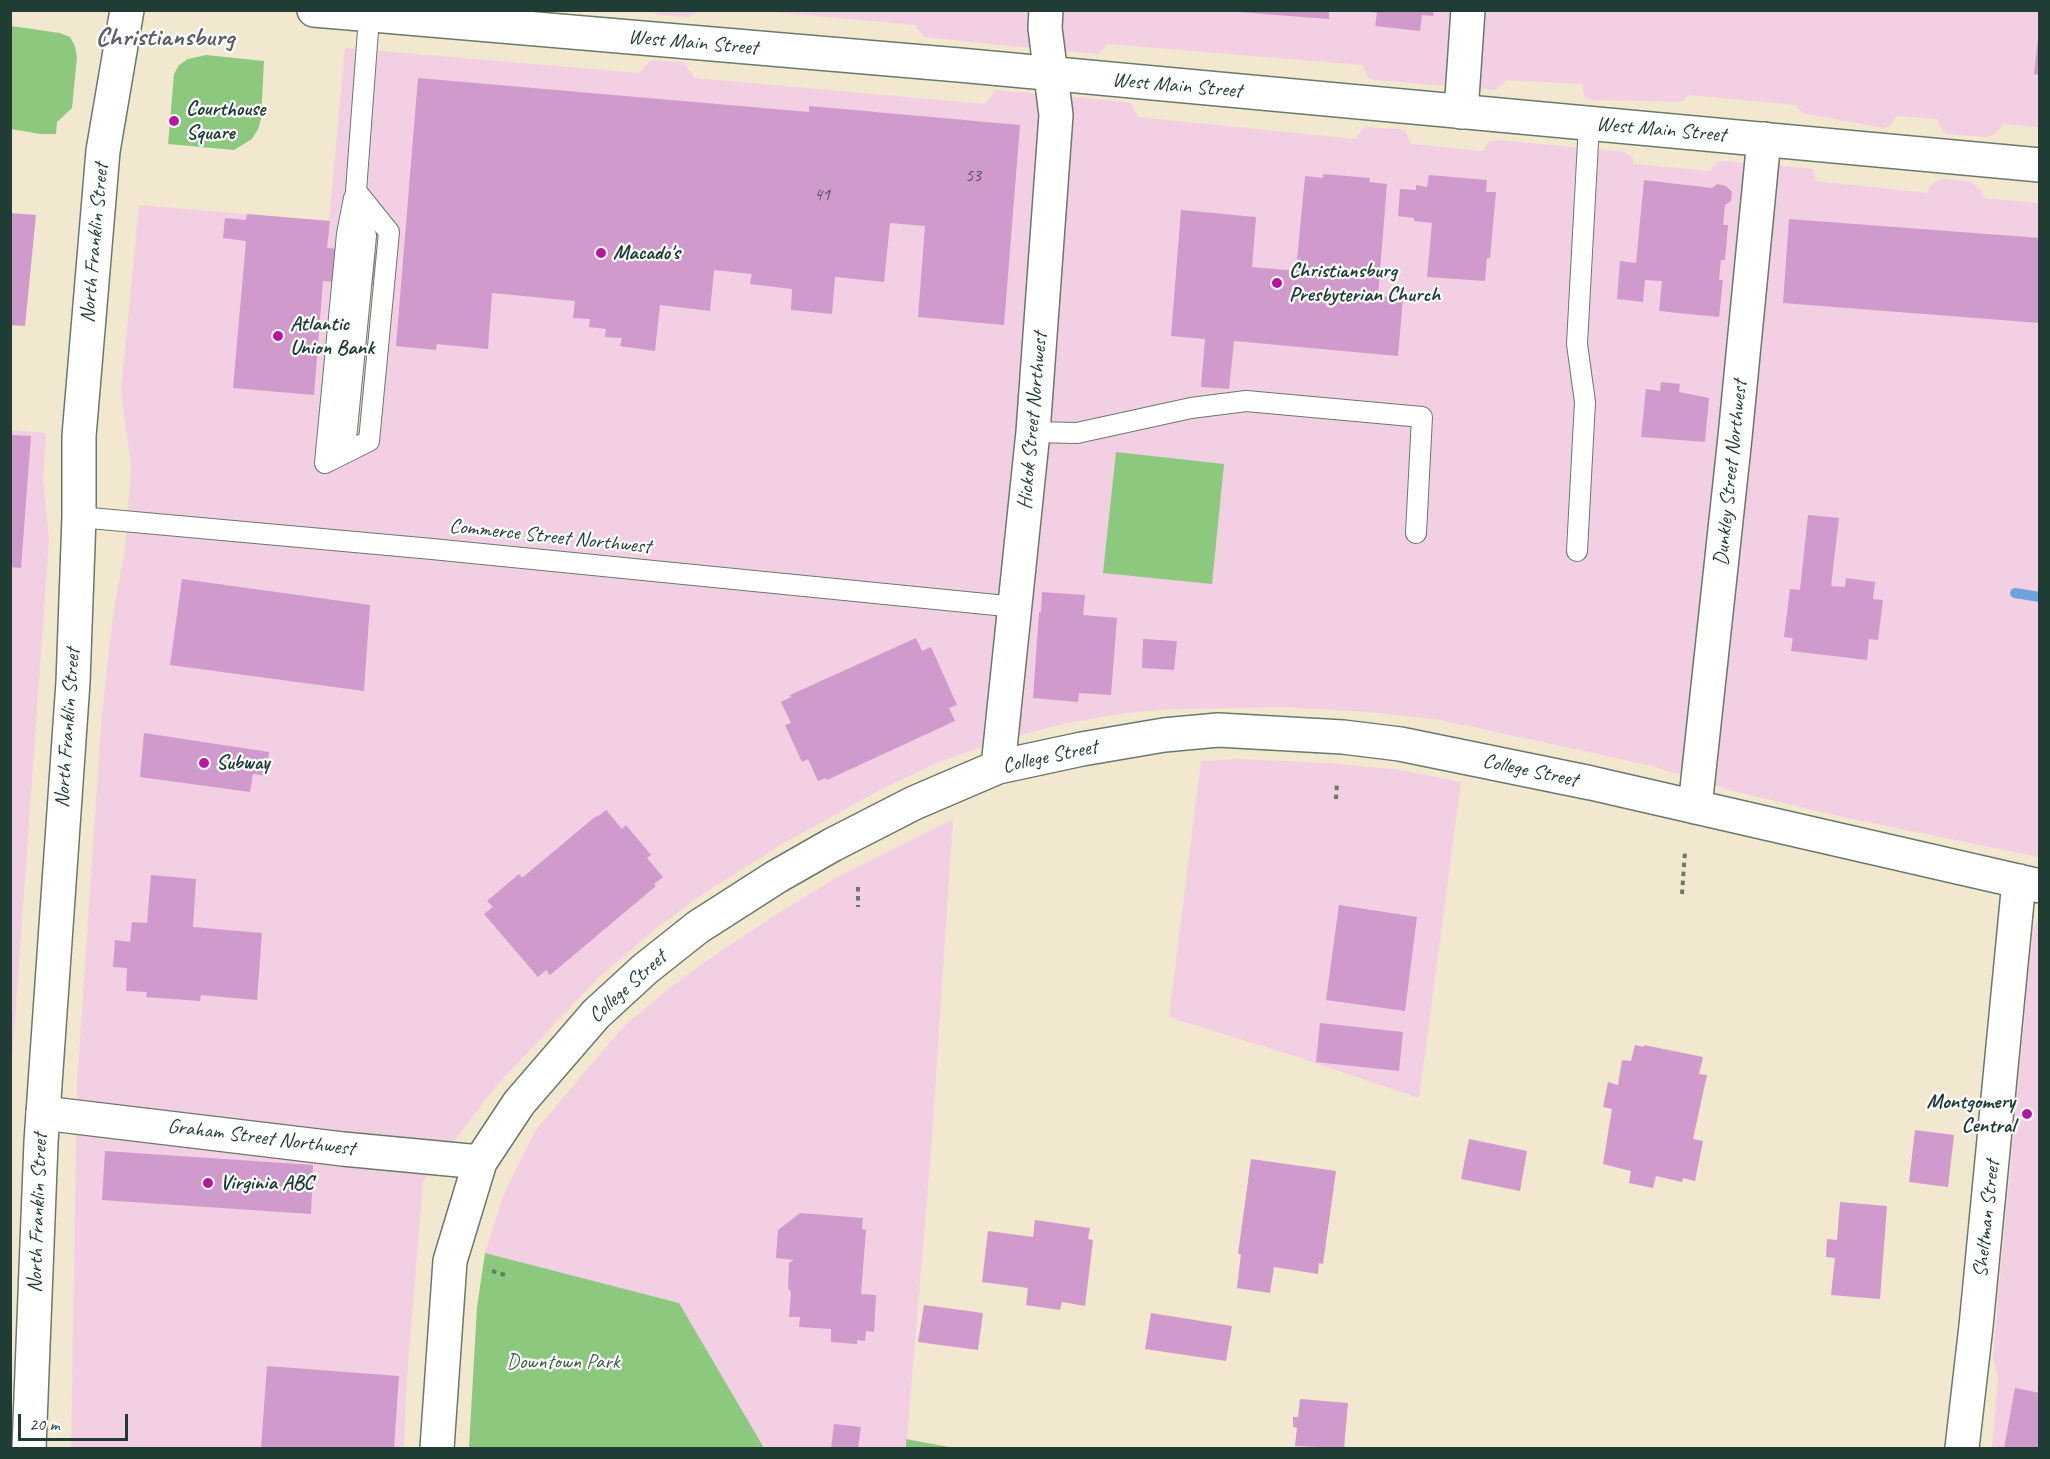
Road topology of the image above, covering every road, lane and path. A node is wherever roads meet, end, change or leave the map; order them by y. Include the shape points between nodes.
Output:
1 (127, 10) edge
2 (314, 10) edge
3 (1046, 10) edge
4 (1468, 10) edge
5 (369, 16) junction
6 (1050, 75) junction
7 (1461, 112) junction
8 (1589, 124) junction
9 (1764, 139) junction
10 (2040, 165) edge
11 (356, 191) junction
12 (1033, 432) junction
13 (79, 517) junction
14 (1416, 533) dead end
15 (1577, 551) dead end
16 (1016, 607) junction
17 (998, 767) junction
18 (1337, 782) dead end
19 (1336, 799) dead end
20 (1695, 807) junction
21 (1686, 851) dead end
22 (2029, 884) edge
23 (858, 886) dead end
24 (1682, 894) dead end
25 (858, 907) dead end
26 (43, 1113) junction
27 (480, 1162) junction
28 (492, 1271) dead end
29 (505, 1275) dead end
30 (29, 1449) edge
31 (437, 1449) edge
32 (1962, 1449) edge

1 - 13 street, North Franklin Street via 103,151 79,436
2 - 5 street, West Main Street
3 - 6 street, Hickok Street Northwest
4 - 7 street
5 - 6 street, West Main Street
5 - 11 lane
6 - 7 street, West Main Street
6 - 12 street, Hickok Street Northwest via 1056,115
7 - 8 street, West Main Street
8 - 9 street, West Main Street
8 - 15 lane via 1577,344 1585,402
9 - 10 street, West Main Street
9 - 20 street, Dunkley Street Northwest
11 - 11 lane via 389,232 369,441 325,463 347,234
12 - 14 lane via 1077,432 1191,408 1246,401 1422,417
12 - 16 street, Hickok Street Northwest
13 - 16 lane, Commerce Street Northwest
13 - 26 street, North Franklin Street via 73,682
16 - 17 street, Hickok Street Northwest
17 - 20 street, College Street via 1164,735 1248,730 1400,744
17 - 27 street, College Street via 914,803 832,845 698,927 596,1014 519,1103
18 - 19 path
20 - 22 street, College Street
21 - 24 path
22 - 32 street, Sheltman Street
23 - 25 path
26 - 27 street, Graham Street Northwest
26 - 30 street, North Franklin Street
27 - 31 street, College Street via 450,1261
28 - 29 path

